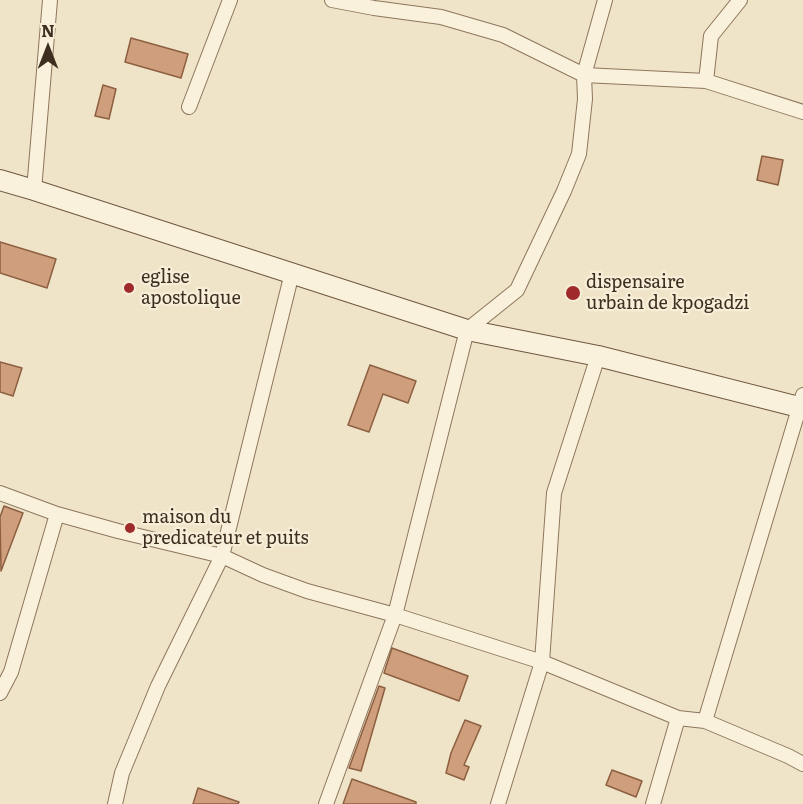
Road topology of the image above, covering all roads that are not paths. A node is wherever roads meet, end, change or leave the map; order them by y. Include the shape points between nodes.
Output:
1 (50, 0) edge
2 (230, 0) edge
3 (332, 0) edge
4 (605, 0) edge
5 (740, 0) edge
6 (584, 75) junction
7 (706, 81) junction
8 (189, 106) dead end
9 (803, 112) edge
10 (0, 180) edge
11 (34, 190) junction
12 (292, 273) junction
13 (467, 330) junction
14 (598, 356) junction
15 (802, 403) edge
16 (0, 493) edge
17 (57, 514) junction
18 (222, 556) junction
19 (395, 615) junction
20 (542, 662) junction
21 (0, 693) edge
22 (678, 718) junction
23 (705, 720) junction
24 (803, 765) edge
25 (115, 804) edge
26 (326, 804) edge
27 (498, 804) edge
28 (653, 804) edge

1 - 11 street
2 - 8 street
3 - 6 street via 452,20 503,35
4 - 6 street
5 - 7 street via 711,36
6 - 7 street
6 - 13 street via 579,154 564,191 517,290
7 - 9 street
10 - 11 street
11 - 12 street
12 - 13 street
12 - 18 street
13 - 14 street
13 - 19 street
14 - 15 street
14 - 20 street via 554,493
15 - 23 street
16 - 17 street
17 - 18 street
17 - 21 street via 11,672
18 - 19 street via 307,591
18 - 25 street via 158,686 122,773
19 - 20 street
19 - 26 street
20 - 22 street
20 - 27 street
22 - 23 street
22 - 28 street
23 - 24 street

